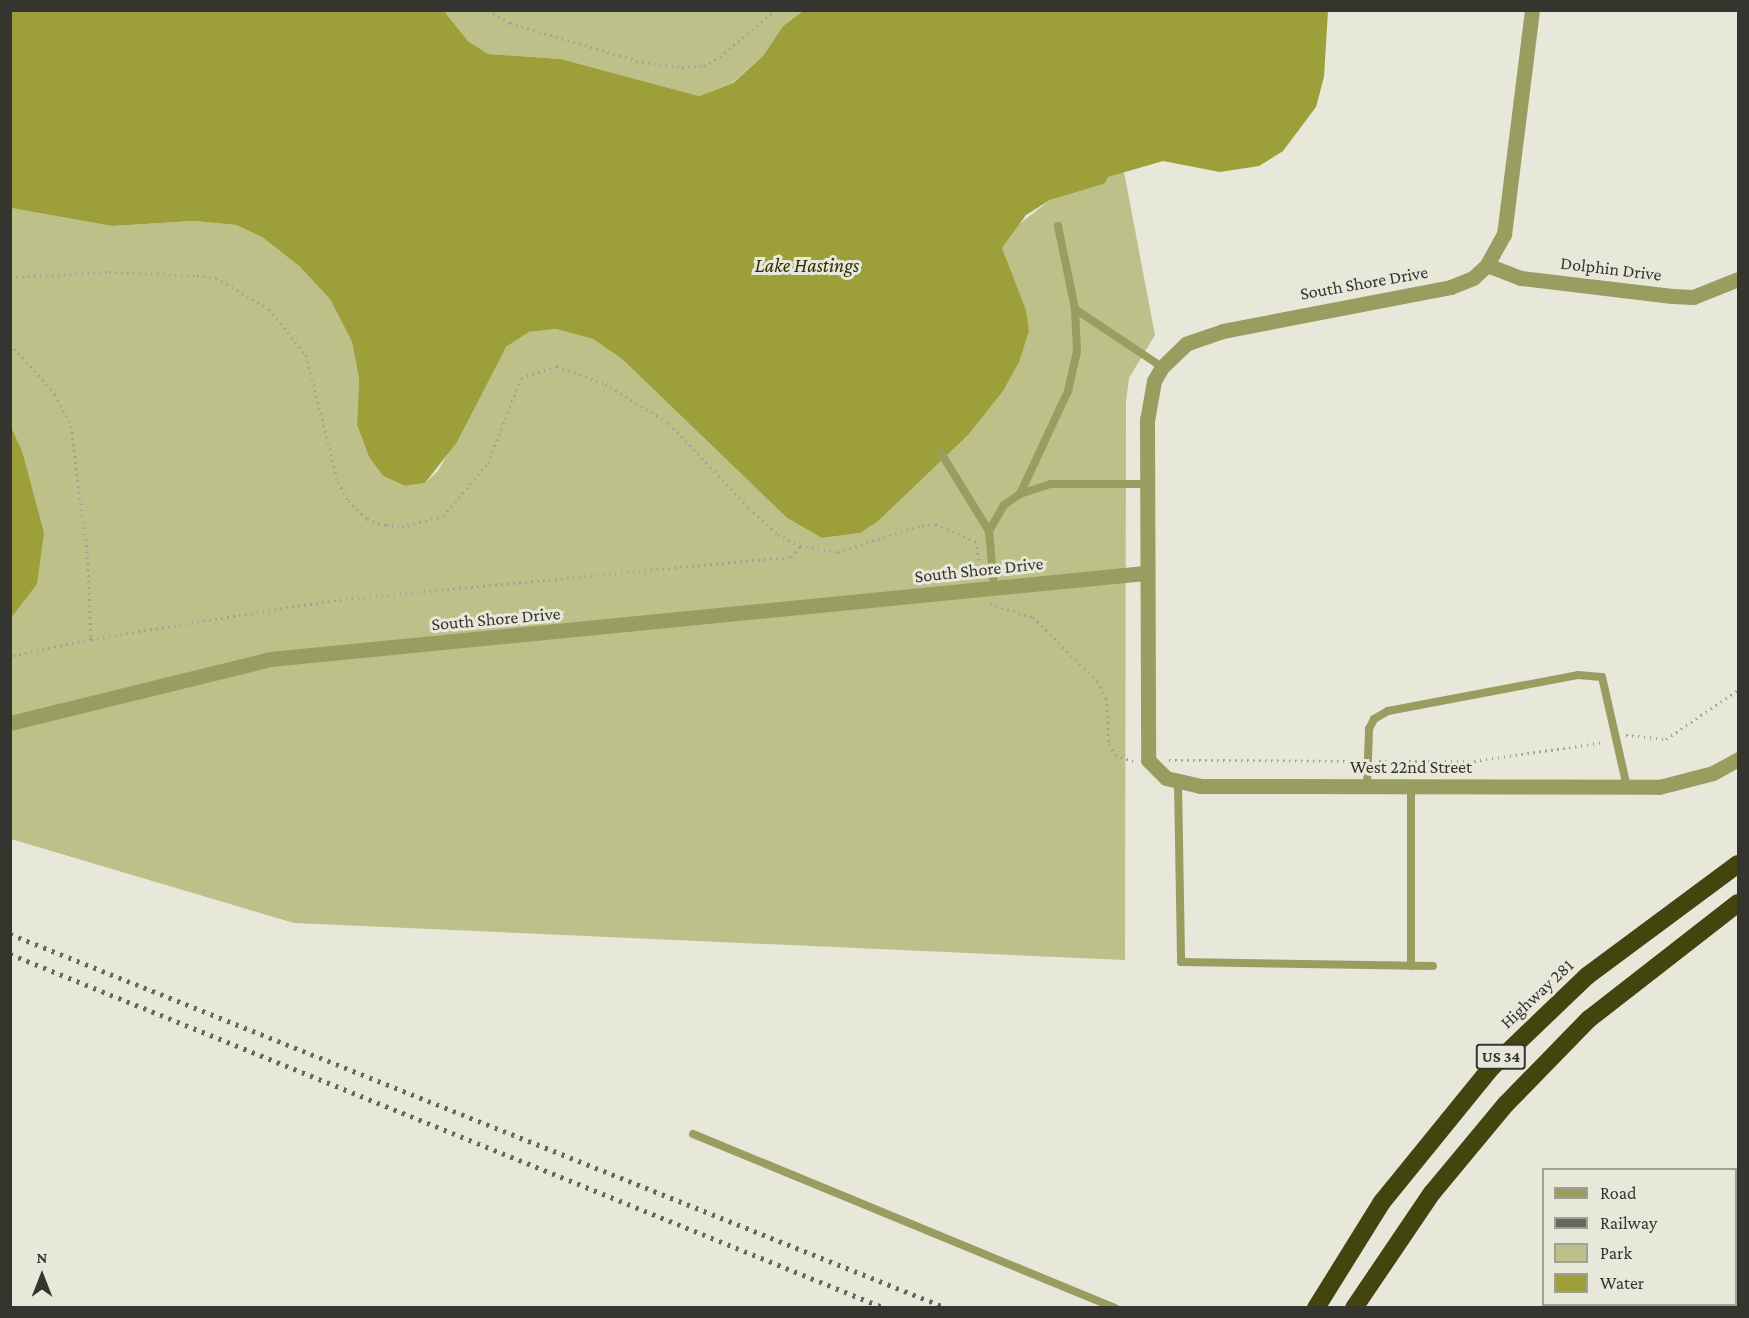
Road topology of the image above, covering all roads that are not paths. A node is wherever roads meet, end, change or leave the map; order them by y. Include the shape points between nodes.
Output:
1 (1533, 10) edge
2 (1058, 226) dead end
3 (1487, 265) junction
4 (1736, 278) edge
5 (1075, 309) junction
6 (1162, 367) junction
7 (941, 453) dead end
8 (1147, 484) junction
9 (1020, 494) junction
10 (989, 531) junction
11 (1146, 573) junction
12 (989, 588) junction
13 (10, 723) edge
14 (1738, 759) edge
15 (1178, 783) junction
16 (1367, 787) junction
17 (1411, 787) junction
18 (1627, 787) junction
19 (1738, 864) edge
20 (1738, 903) edge
21 (1411, 966) junction
22 (1433, 966) dead end
23 (693, 1134) dead end
24 (1318, 1305) edge
25 (1355, 1307) edge
26 (1116, 1308) edge

1 - 3 street, South Shore Drive via 1504,234
2 - 5 lane
3 - 4 street, Dolphin Drive via 1521,278 1672,296 1693,297
3 - 6 street, South Shore Drive via 1473,278 1451,287 1222,331 1186,344
5 - 6 lane
5 - 9 lane via 1077,351 1068,391
6 - 8 street, South Shore Drive via 1149,397
7 - 10 lane
8 - 9 lane via 1067,482
8 - 11 street, South Shore Drive
9 - 10 lane via 994,517
10 - 12 lane
11 - 12 street, South Shore Drive
11 - 15 street via 1148,760
12 - 13 street, South Shore Drive via 270,659
14 - 18 street, West 22nd Street via 1688,780 1659,787
15 - 16 street, West 22nd Street
15 - 21 lane via 1181,962
16 - 17 street, West 22nd Street
16 - 18 lane via 1369,729 1374,719 1388,711 1578,675 1602,677
17 - 18 street, West 22nd Street
17 - 21 lane
19 - 24 highway, Highway 281 / US 34 via 1587,976 1491,1068 1382,1202
20 - 25 highway, US 34 via 1589,1019 1506,1104 1432,1193
21 - 22 lane
23 - 26 lane

